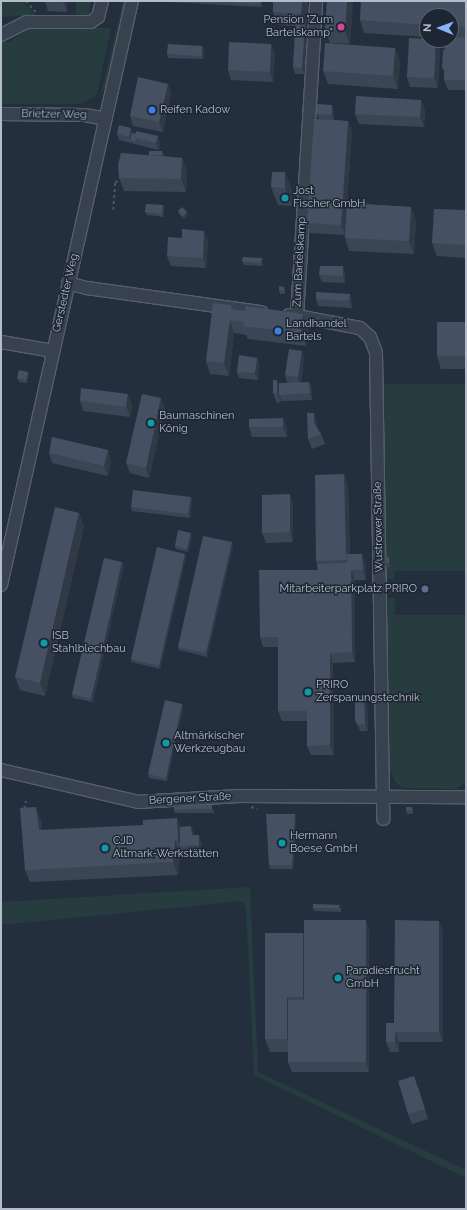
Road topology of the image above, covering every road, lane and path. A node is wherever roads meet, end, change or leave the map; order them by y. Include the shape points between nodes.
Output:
1 (102, 1) edge
2 (132, 1) edge
3 (316, 1) edge
4 (1, 35) edge
5 (1, 114) edge
6 (106, 119) junction
7 (123, 178) edge
8 (113, 210) dead end
9 (68, 283) junction
10 (297, 316) junction
11 (1, 342) edge
12 (53, 351) junction
13 (4, 562) edge
14 (1, 585) edge
15 (1, 770) edge
16 (383, 796) junction
17 (465, 796) edge
18 (26, 801) dead end
19 (252, 809) dead end
20 (258, 809) dead end
21 (22, 814) edge
22 (383, 819) dead end

1 - 4 street via 98,17 91,22 27,22
2 - 6 street, Gerstedter Weg
3 - 10 street, Zum Bartelskamp
5 - 6 street, Brietzer Weg via 85,115
6 - 9 street, Gerstedter Weg
7 - 8 path via 115,183
9 - 10 street, Zum Bartelskamp via 87,288
9 - 12 street, Gerstedter Weg
10 - 16 street, Wustrower Straße via 360,328 370,338 376,353
11 - 12 street
12 - 13 street, Gerstedter Weg
13 - 14 street, Gerstedter Weg
15 - 16 street, Bergener Straße via 138,802 239,796
16 - 17 street, Bergener Straße
16 - 22 street, Wustrower Straße
18 - 21 path
19 - 20 path

